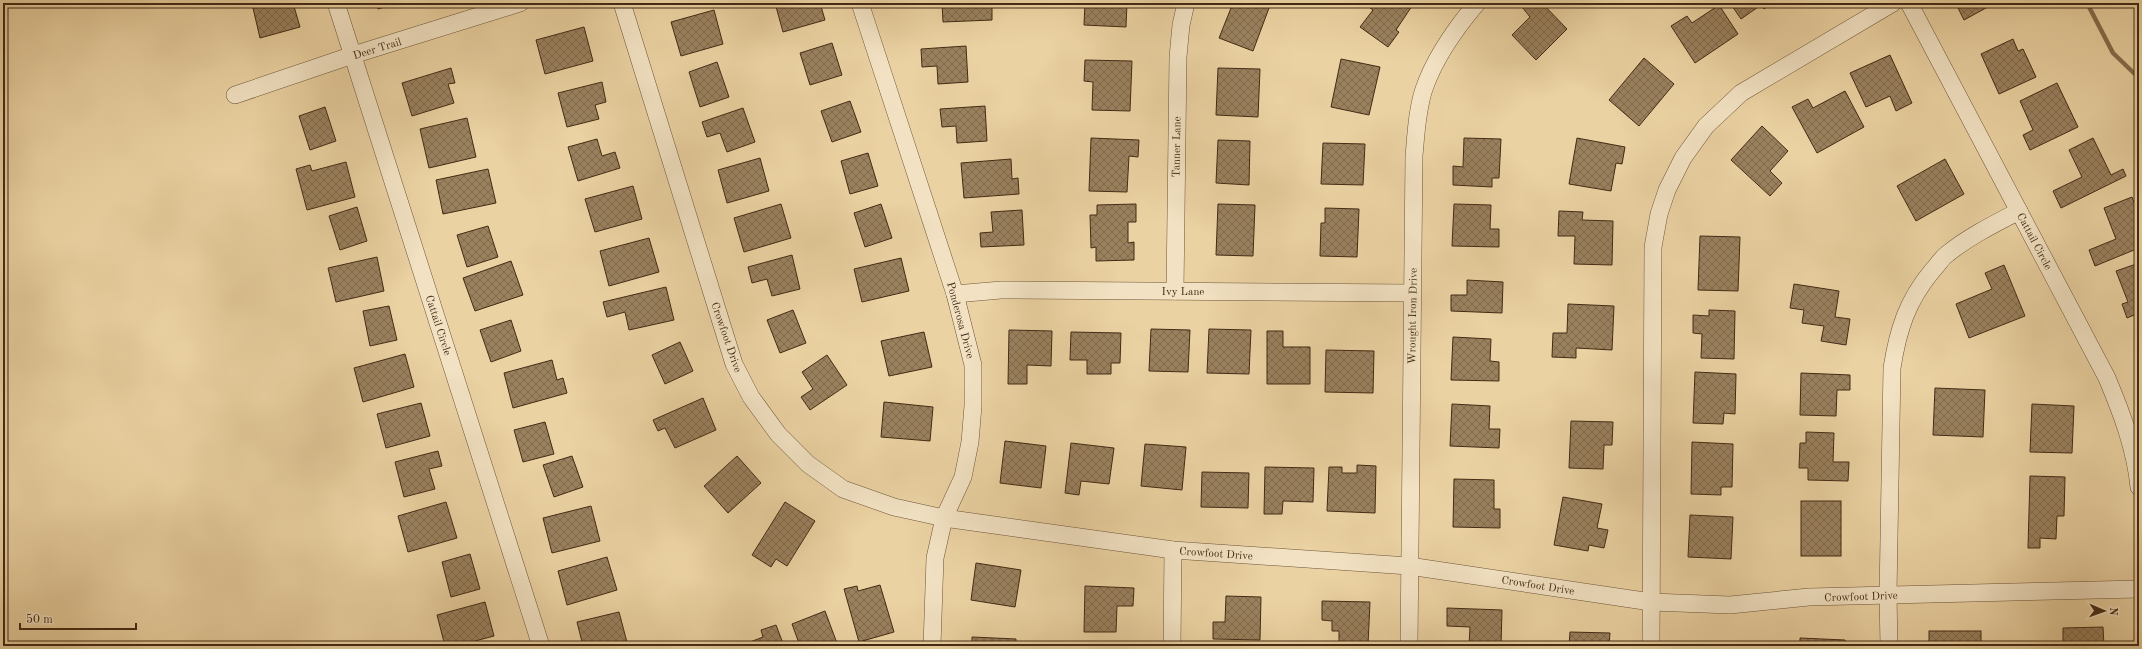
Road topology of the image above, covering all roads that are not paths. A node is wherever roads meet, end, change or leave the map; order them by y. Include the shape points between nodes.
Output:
1 (336, 3) edge
2 (520, 3) edge
3 (622, 3) edge
4 (860, 3) edge
5 (1186, 3) edge
6 (1477, 3) edge
7 (1892, 3) edge
8 (1909, 3) edge
9 (353, 55) junction
10 (235, 95) dead end
11 (2019, 211) junction
12 (1175, 291) junction
13 (1412, 293) junction
14 (955, 294) junction
15 (2139, 487) edge
16 (944, 518) junction
17 (1173, 550) junction
18 (1409, 566) junction
19 (2139, 589) edge
20 (1888, 595) junction
21 (1651, 602) junction
22 (541, 646) edge
23 (932, 646) edge
24 (1172, 646) edge
25 (1409, 646) edge
26 (1651, 646) edge
27 (1889, 646) edge

1 - 9 street, Cattail Circle
2 - 9 street, Deer Trail
3 - 16 street, Crowfoot Drive via 734,364 751,397 778,434 808,464 843,489 894,507
4 - 14 street, Ponderosa Drive
5 - 12 street, Tanner Lane via 1178,57
6 - 13 street, Wrought Iron Drive via 1444,48 1424,90 1414,156
7 - 21 street via 1741,93 1706,126 1683,158 1667,190 1659,214 1653,247
8 - 11 street, Cattail Circle
9 - 10 street, Deer Trail
9 - 22 street, Cattail Circle
11 - 15 street, Cattail Circle via 2125,419 2137,464
11 - 20 street via 1977,233 1945,256 1907,308 1892,368
12 - 13 street, Ivy Lane
12 - 14 street, Ivy Lane via 1001,290
13 - 18 street, Wrought Iron Drive
14 - 16 street, Ponderosa Drive via 973,365 973,406 970,442 963,477
16 - 17 street, Crowfoot Drive
16 - 23 street, Ponderosa Drive via 935,558
17 - 18 street, Crowfoot Drive
17 - 24 street
18 - 21 street, Crowfoot Drive
18 - 25 street, Wrought Iron Drive
19 - 20 street, Crowfoot Drive
20 - 21 street, Crowfoot Drive via 1809,597 1730,605
20 - 27 street
21 - 26 street

